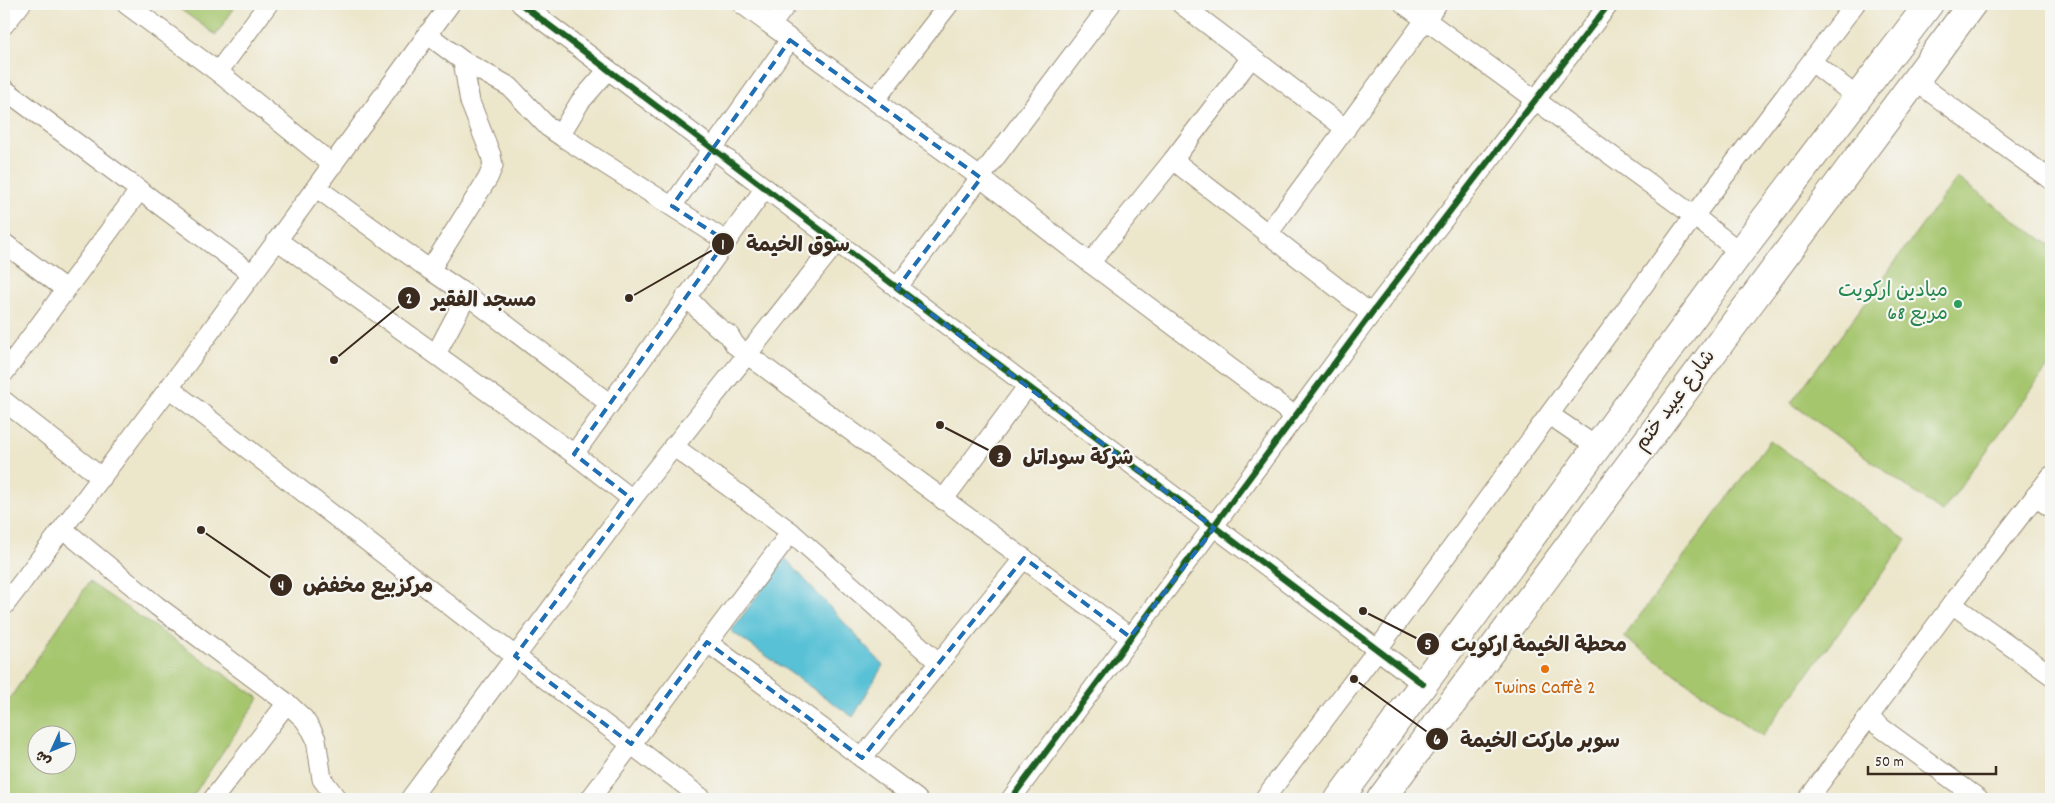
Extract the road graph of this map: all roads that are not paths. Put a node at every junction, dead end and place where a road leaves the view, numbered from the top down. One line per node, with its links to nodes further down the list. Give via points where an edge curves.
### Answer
1 (21, 4): 18 (street)
2 (126, 4): 26 (street)
3 (268, 4): 26 (street)
4 (450, 4): 20 (street)
5 (521, 4): 25 (street)
6 (742, 4): 19 (street)
7 (787, 4): 19 (street)
8 (949, 4): 30 (street)
9 (1111, 4): 37 (street)
10 (1181, 4): 22 (street)
11 (1404, 4): 17 (street)
12 (1437, 4): 17 (street)
13 (1609, 4): 31 (street)
14 (1855, 4): 24 (street)
15 (1929, 4): 29 (main road, شارع عبيد ختم)
16 (1972, 4): 27 (main road, شارع عبيد ختم)
17 (1426, 20): 31 (street); 32 (street)
18 (4, 25)
19 (771, 26): 21 (street)
20 (427, 34): 23 (street); 36 (street)
21 (790, 40): 30 (street); 34 (street)
22 (1251, 58): 32 (street); 35 (street)
23 (462, 61): 33 (street, via 510,87 548,127); 51 (street, via 470,102 493,166)
24 (1812, 62): 29 (street); 43 (street)
25 (608, 70): 33 (street, via 580,102 563,130); 34 (street)
26 (218, 72): 36 (street)
27 (1914, 80): 38 (street); 102 (main road, شارع عبيد ختم)
28 (4, 89): 41 (street)
29 (1857, 97): 49 (main road, شارع عبيد ختم)
30 (875, 100): 37 (street)
31 (1536, 100): 43 (street); 57 (street)
32 (1346, 129): 44 (street)
33 (564, 138): 42 (street)
34 (712, 149): 40 (street); 42 (street)
35 (1173, 160): 44 (street); 50 (street)
36 (333, 165): 39 (street)
37 (981, 178): 50 (street); 53 (street)
38 (2051, 180)
39 (317, 188): 45 (street); 51 (street)
40 (765, 188): 46 (street); 47 (street)
41 (139, 191): 52 (street); 54 (street)
42 (672, 206): 46 (street)
43 (1694, 216): 49 (street); 65 (street)
44 (1267, 234): 57 (street)
45 (277, 240): 52 (street); 58 (street)
46 (726, 241): 56 (street)
47 (836, 242): 53 (street); 59 (street)
48 (4, 243): 54 (street)
49 (1740, 252): 68 (main road, شارع عبيد ختم)
50 (1090, 263): 66 (street)
51 (430, 270): 55 (street)
52 (252, 274): 62 (street)
53 (897, 288): 61 (street)
54 (65, 289): 60 (street)
55 (467, 295): 58 (street); 64 (street)
56 (686, 296): 59 (street); 64 (street)
57 (1371, 314): 66 (street)
58 (436, 354): 69 (street)
59 (748, 355): 67 (street); 74 (street)
60 (4, 373)
61 (1027, 387): 74 (street); 76 (street)
62 (170, 388): 71 (street); 85 (street)
63 (4, 401): 71 (street)
64 (610, 404): 69 (street)
65 (1550, 415): 68 (street); 84 (street)
66 (1296, 417): 76 (street)
67 (673, 446): 73 (street); 78 (street)
68 (1598, 448): 88 (main road, شارع عبيد ختم)
69 (574, 454): 73 (street)
70 (2051, 476): 72 (street)
71 (102, 478): 77 (street)
72 (2036, 496): 75 (street); 80 (street)
73 (632, 499): 85 (street)
74 (943, 500): 79 (street)
75 (2051, 508)
76 (1214, 528): 82 (street); 84 (street)
77 (63, 529): 81 (street); 89 (street, via 157,606)
78 (792, 532): 83 (street); 86 (street)
79 (1024, 558): 82 (street); 86 (street)
80 (1952, 604): 87 (street); 90 (street)
81 (4, 606)
82 (1130, 638): 99 (street)
83 (707, 642): 91 (street); 92 (street)
84 (1378, 649): 88 (street); 100 (street)
85 (514, 656): 91 (street); 95 (street)
86 (938, 662): 92 (street)
87 (2051, 675)
88 (1423, 684): 101 (main road, شارع عبيد ختم)
89 (287, 704): 93 (street); 94 (street, via 312,731 322,779)
90 (1868, 718): 103 (street); 104 (street)
91 (631, 744): 96 (street); 97 (street)
92 (862, 758): 98 (street)
93 (213, 799)
94 (337, 799)
95 (410, 799)
96 (590, 799)
97 (703, 799)
98 (917, 799)
99 (1011, 799)
100 (1264, 799)
101 (1339, 799)
102 (1381, 799)
103 (1808, 799)
104 (1980, 799)

